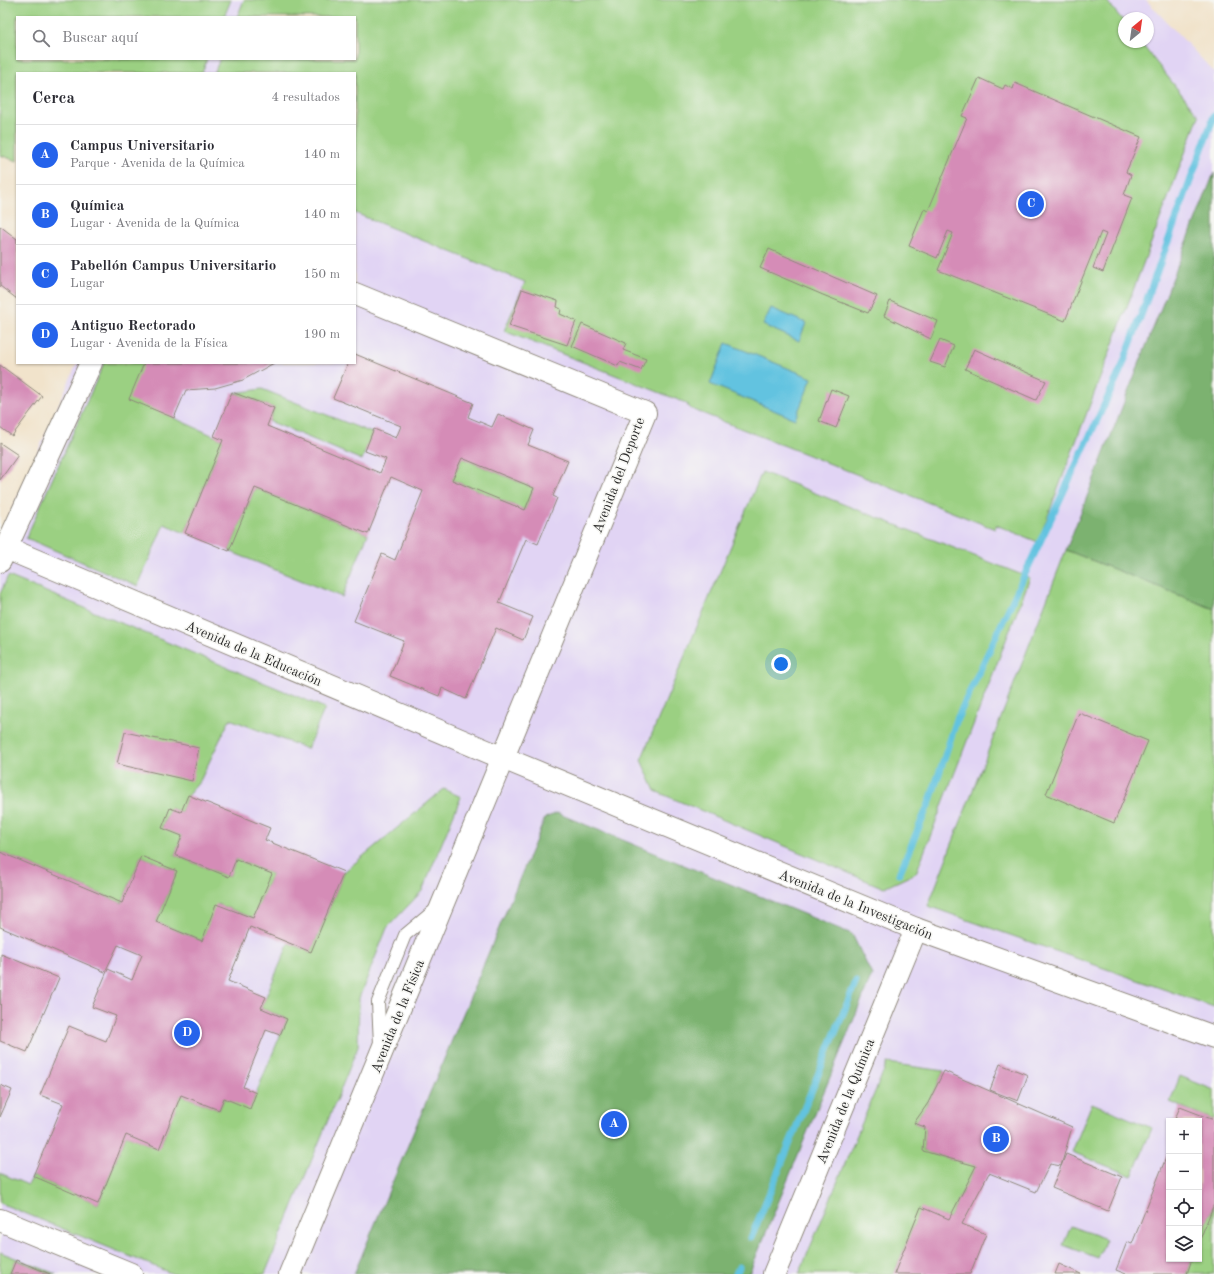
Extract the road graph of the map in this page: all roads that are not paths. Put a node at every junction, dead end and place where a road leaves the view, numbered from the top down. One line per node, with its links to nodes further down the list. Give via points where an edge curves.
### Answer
1 (356, 294): 4 (street, Avenida del Deporte, via 645,413)
2 (91, 364): 3 (street)
3 (3, 555): 4 (street, Avenida de la Educación)
4 (503, 758): 5 (street, Avenida de la Investigación); 9 (street, Avenida de la Física)
5 (916, 929): 6 (street, Avenida de la Investigación); 10 (street, Avenida de la Química)
6 (1214, 1037)
7 (0, 1220): 8 (street)
8 (131, 1274)
9 (290, 1274)
10 (774, 1274)

